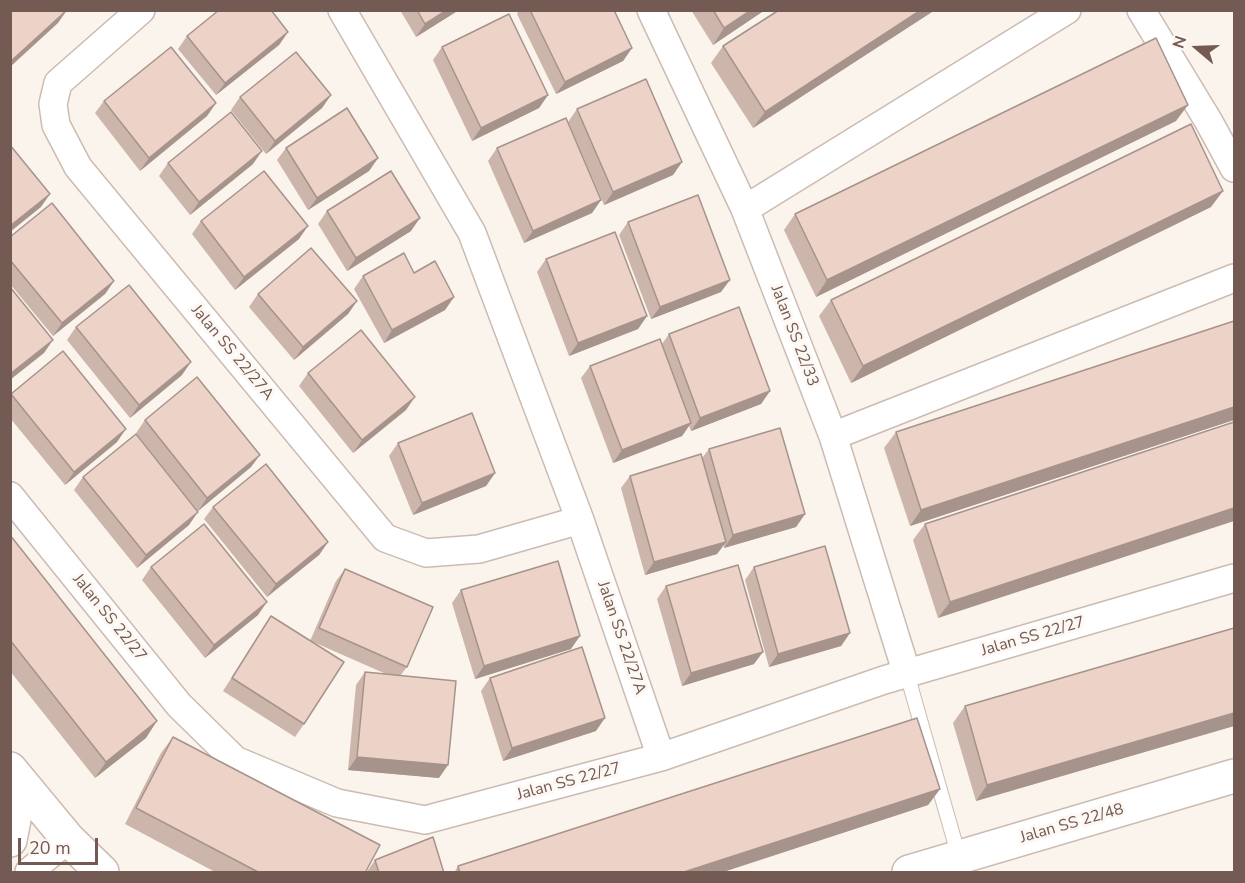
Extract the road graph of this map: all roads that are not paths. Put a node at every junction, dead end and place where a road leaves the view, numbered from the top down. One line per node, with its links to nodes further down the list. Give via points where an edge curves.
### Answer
1 (141, 10): 11 (street, Jalan SS 22/27A, via 58,82 52,104 56,125 78,167 385,538 426,553 479,549)
2 (342, 10): 11 (street, Jalan SS 22/27A, via 472,233)
3 (651, 10): 7 (street, Jalan SS 22/33)
4 (1067, 10): 7 (street)
5 (1141, 10): 6 (street)
6 (1234, 168)
7 (745, 209): 9 (street, Jalan SS 22/33)
8 (1234, 278): 9 (street)
9 (833, 436): 13 (street, Jalan SS 22/33)
10 (10, 496): 14 (street, Jalan SS 22/27, via 179,705 235,760 337,803 425,820)
11 (580, 520): 14 (street, Jalan SS 22/27A)
12 (1234, 578): 13 (street, Jalan SS 22/27)
13 (907, 674): 14 (street, Jalan SS 22/27); 19 (lane)
14 (661, 757)
15 (16, 776): 17 (street); 18 (street)
16 (1234, 776): 19 (street, Jalan SS 22/48)
17 (68, 839): 20 (street); 21 (street)
18 (10, 840)
19 (948, 864): 22 (street, Jalan SS 22/48)
20 (28, 873)
21 (102, 873)
22 (909, 873)

